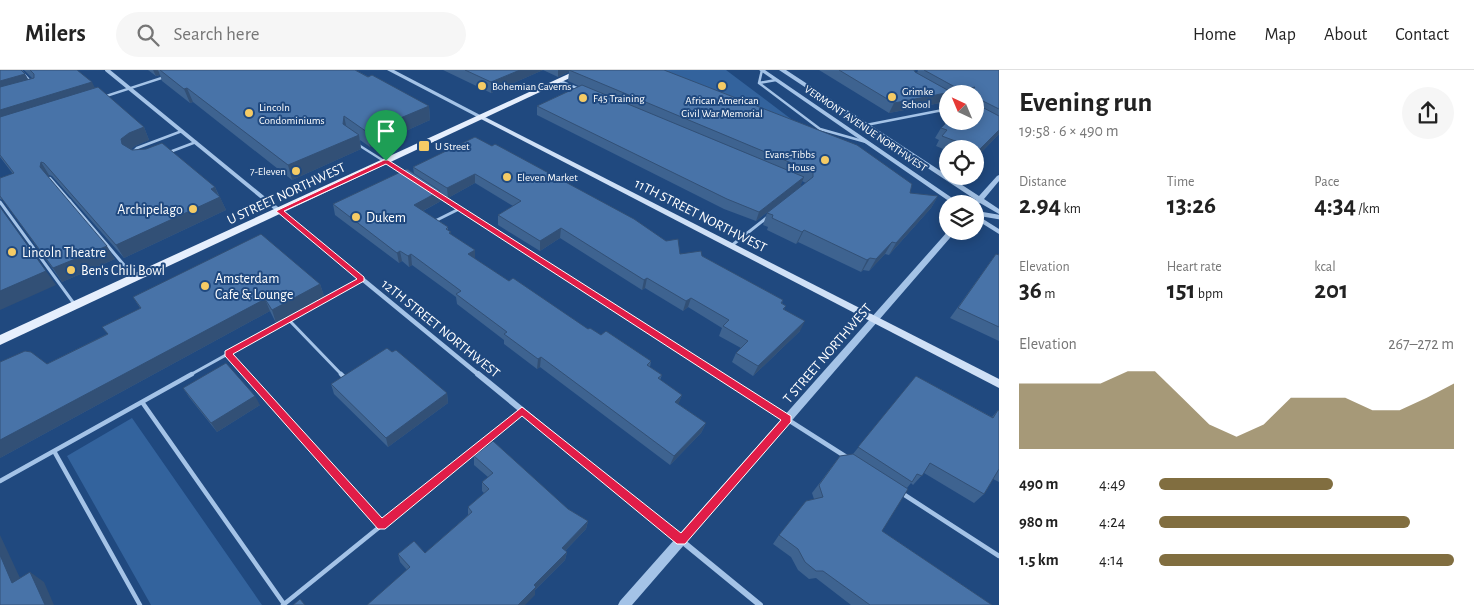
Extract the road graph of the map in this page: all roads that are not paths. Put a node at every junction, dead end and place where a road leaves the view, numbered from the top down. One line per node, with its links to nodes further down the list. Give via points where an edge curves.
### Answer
1 (20, 70): 12 (lane)
2 (108, 70): 13 (street, 12TH STREET NORTHWEST)
3 (187, 70): 13 (street)
4 (390, 70): 17 (street, 11TH STREET NORTHWEST)
5 (583, 70): 9 (main road, U STREET NORTHWEST)
6 (762, 70): 10 (street, VERMONT AVENUE NORTHWEST); 11 (lane)
7 (782, 70): 8 (street, VERMONT AVENUE NORTHWEST)
8 (793, 77): 10 (street); 18 (street, VERMONT AVENUE NORTHWEST)
9 (560, 80): 14 (lane); 17 (main road, U STREET NORTHWEST)
10 (776, 80): 11 (lane); 22 (street, VERMONT AVENUE NORTHWEST)
11 (759, 83): 22 (lane, via 820,129)
12 (38, 88)
13 (130, 88): 15 (street); 19 (street, 12TH STREET NORTHWEST)
14 (580, 89)
15 (93, 100)
16 (939, 111): 18 (lane)
17 (481, 117): 25 (main road, U STREET NORTHWEST); 45 (main road, 11TH STREET NORTHWEST)
18 (866, 125): 31 (street, VERMONT AVENUE NORTHWEST)
19 (182, 131): 20 (street, 12TH STREET NORTHWEST); 24 (lane, via 137,148 130,154)
20 (196, 142): 23 (lane); 36 (street, 12TH STREET NORTHWEST)
21 (356, 143): 25 (lane)
22 (870, 144): 30 (street, VERMONT AVENUE NORTHWEST)
23 (160, 156)
24 (138, 160)
25 (386, 161): 28 (lane); 36 (main road, U STREET NORTHWEST)
26 (999, 177): 32 (street)
27 (50, 178): 46 (lane)
28 (413, 179)
29 (436, 194): 35 (lane)
30 (945, 195)
31 (967, 195)
32 (983, 195)
33 (0, 202): 48 (lane)
34 (984, 205): 38 (street, VERMONT AVENUE NORTHWEST)
35 (460, 209): 42 (lane); 57 (lane)
36 (280, 211): 46 (main road, U STREET NORTHWEST); 47 (street, 12TH STREET NORTHWEST)
37 (775, 211): 45 (lane)
38 (999, 212)
39 (984, 215): 40 (street)
40 (999, 217)
41 (984, 221): 43 (street)
42 (433, 222)
43 (999, 232)
44 (944, 240): 50 (street, T STREET NORTHWEST)
45 (731, 247): 50 (main road, 11TH STREET NORTHWEST)
46 (135, 278): 48 (main road, U STREET NORTHWEST)
47 (362, 279): 49 (lane); 56 (street, 12TH STREET NORTHWEST)
48 (75, 305): 51 (main road, U STREET NORTHWEST)
49 (289, 320): 52 (lane); 53 (lane)
50 (874, 320): 54 (main road, 11TH STREET NORTHWEST); 57 (street, T STREET NORTHWEST)
51 (0, 340)
52 (228, 354): 55 (lane); 62 (lane)
53 (347, 380)
54 (999, 384)
55 (142, 402): 58 (lane); 66 (lane)
56 (522, 411): 62 (lane); 63 (street, 12TH STREET NORTHWEST)
57 (788, 419): 59 (lane); 63 (street, T STREET NORTHWEST)
58 (54, 451): 60 (lane); 65 (lane)
59 (852, 461)
60 (0, 481)
61 (893, 487): 64 (lane)
62 (381, 525): 66 (lane)
63 (681, 540): 67 (street, T STREET NORTHWEST); 68 (street, 12TH STREET NORTHWEST)
64 (999, 556)
65 (140, 605)
66 (283, 605)
67 (624, 605)
68 (760, 605)

